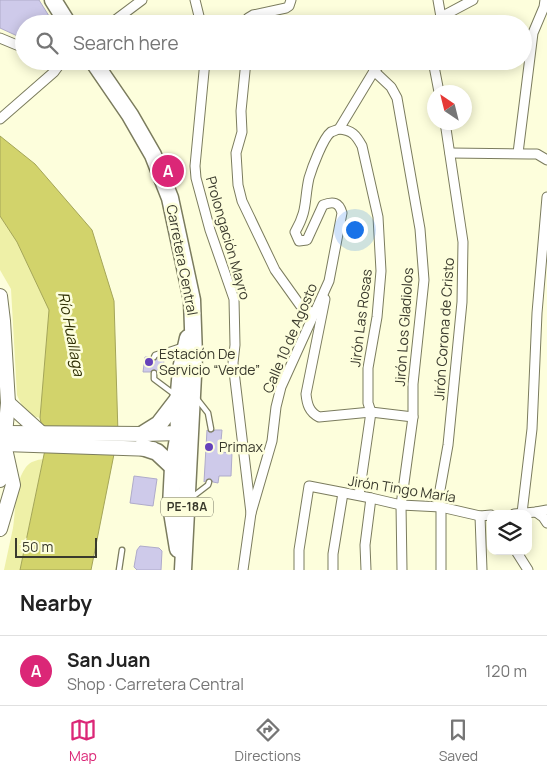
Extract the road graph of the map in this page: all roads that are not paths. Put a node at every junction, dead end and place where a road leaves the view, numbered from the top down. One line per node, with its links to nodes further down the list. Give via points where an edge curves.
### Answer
1 (53, 0): 8 (highway)
2 (142, 0): 9 (street)
3 (195, 0): 10 (street)
4 (291, 0): 11 (street, via 286,8)
5 (438, 0): 12 (street)
6 (473, 0): 13 (street)
7 (545, 0): 15 (street)
8 (62, 15)
9 (122, 15)
10 (199, 15)
11 (253, 15)
12 (441, 15)
13 (445, 15)
14 (0, 38): 16 (street)
15 (532, 41)
16 (15, 44)
17 (55, 70): 25 (street)
18 (99, 70): 35 (highway, Carretera Central / PE-18A, via 153,155 170,198)
19 (204, 70): 60 (street, Prolongación Mayro, via 196,178 234,299 233,362)
20 (245, 70): 34 (street, via 242,132 236,153 242,201 275,270 300,305)
21 (435, 70): 24 (street)
22 (528, 70): 29 (street)
23 (374, 71): 26 (street, Calle 10 de Agosto); 42 (street, Jirón Los Gladiolos, via 391,87 397,98 420,228 424,280 413,384)
24 (438, 85)
25 (0, 119)
26 (339, 129): 32 (street, Calle 10 de Agosto, via 324,140 309,179 306,208 295,232 299,241 307,240 323,205 331,202 340,207 342,212); 41 (street, Jirón Las Rosas, via 357,136 362,146 378,217 381,271 368,368)
27 (446, 130): 28 (street, Jirón Corona de Cristo)
28 (450, 152): 29 (street); 55 (street, Jirón Corona de Cristo, via 464,242 462,302 448,446 438,494)
29 (518, 153): 30 (street, via 537,154)
30 (547, 160)
31 (547, 196): 56 (street, via 537,312 532,429)
32 (329, 281): 34 (street, Calle 10 de Agosto); 41 (street, via 306,394 308,404 313,414 319,417)
33 (0, 296): 40 (main road)
34 (314, 314): 60 (street, Calle 10 de Agosto, via 281,387 272,441)
35 (193, 316): 36 (highway, PE-18A); 39 (highway, Carretera Central / PE-18A, via 194,356)
36 (186, 344): 37 (lane); 39 (highway, PE-18A, via 180,368)
37 (154, 358)
38 (154, 373): 39 (lane, via 154,379)
39 (186, 395): 43 (lane, via 208,413); 45 (highway); 47 (highway, PE-18A)
40 (8, 403): 44 (main road); 46 (main road)
41 (371, 412): 42 (street); 51 (street, Jirón Las Rosas)
42 (413, 416): 54 (street, Jirón Los Gladiolos)
43 (211, 429)
44 (41, 436): 45 (main road); 46 (main road)
45 (138, 441): 47 (main road); 47 (highway, via 157,452)
46 (4, 444): 48 (main road); 65 (main road, via 12,485)
47 (180, 448): 53 (highway, PE-18A); 69 (highway, PE-18A, via 171,506)
48 (0, 480)
49 (209, 482): 53 (lane)
50 (343, 493): 51 (street, Jirón Tingo María); 71 (street, Jirón Tingo María, via 309,486); 72 (street)
51 (359, 495): 52 (street, Jirón Tingo María)
52 (371, 498): 54 (street, Jirón Tingo María); 73 (street, via 365,545)
53 (188, 500): 69 (highway, PE-18A)
54 (401, 505): 55 (street, Jirón Tingo María); 74 (street, Jirón Los Gladiolos)
55 (441, 507): 62 (street, Jirón Tingo María); 75 (street, Jirón Corona de Cristo)
56 (522, 510)
57 (547, 510): 59 (street)
58 (532, 512): 59 (street)
59 (536, 512): 64 (street)
60 (251, 513): 70 (street, Prolongación Mayro)
61 (487, 515): 62 (street, Jirón Tingo María)
62 (480, 516): 63 (street); 76 (street)
63 (487, 520)
64 (547, 523)
65 (0, 528)
66 (122, 550): 68 (lane)
67 (519, 555): 77 (street)
68 (119, 570)
69 (182, 570)
70 (243, 570)
71 (299, 570)
72 (333, 570)
73 (366, 570)
74 (402, 570)
75 (441, 570)
76 (482, 570)
77 (528, 570)

